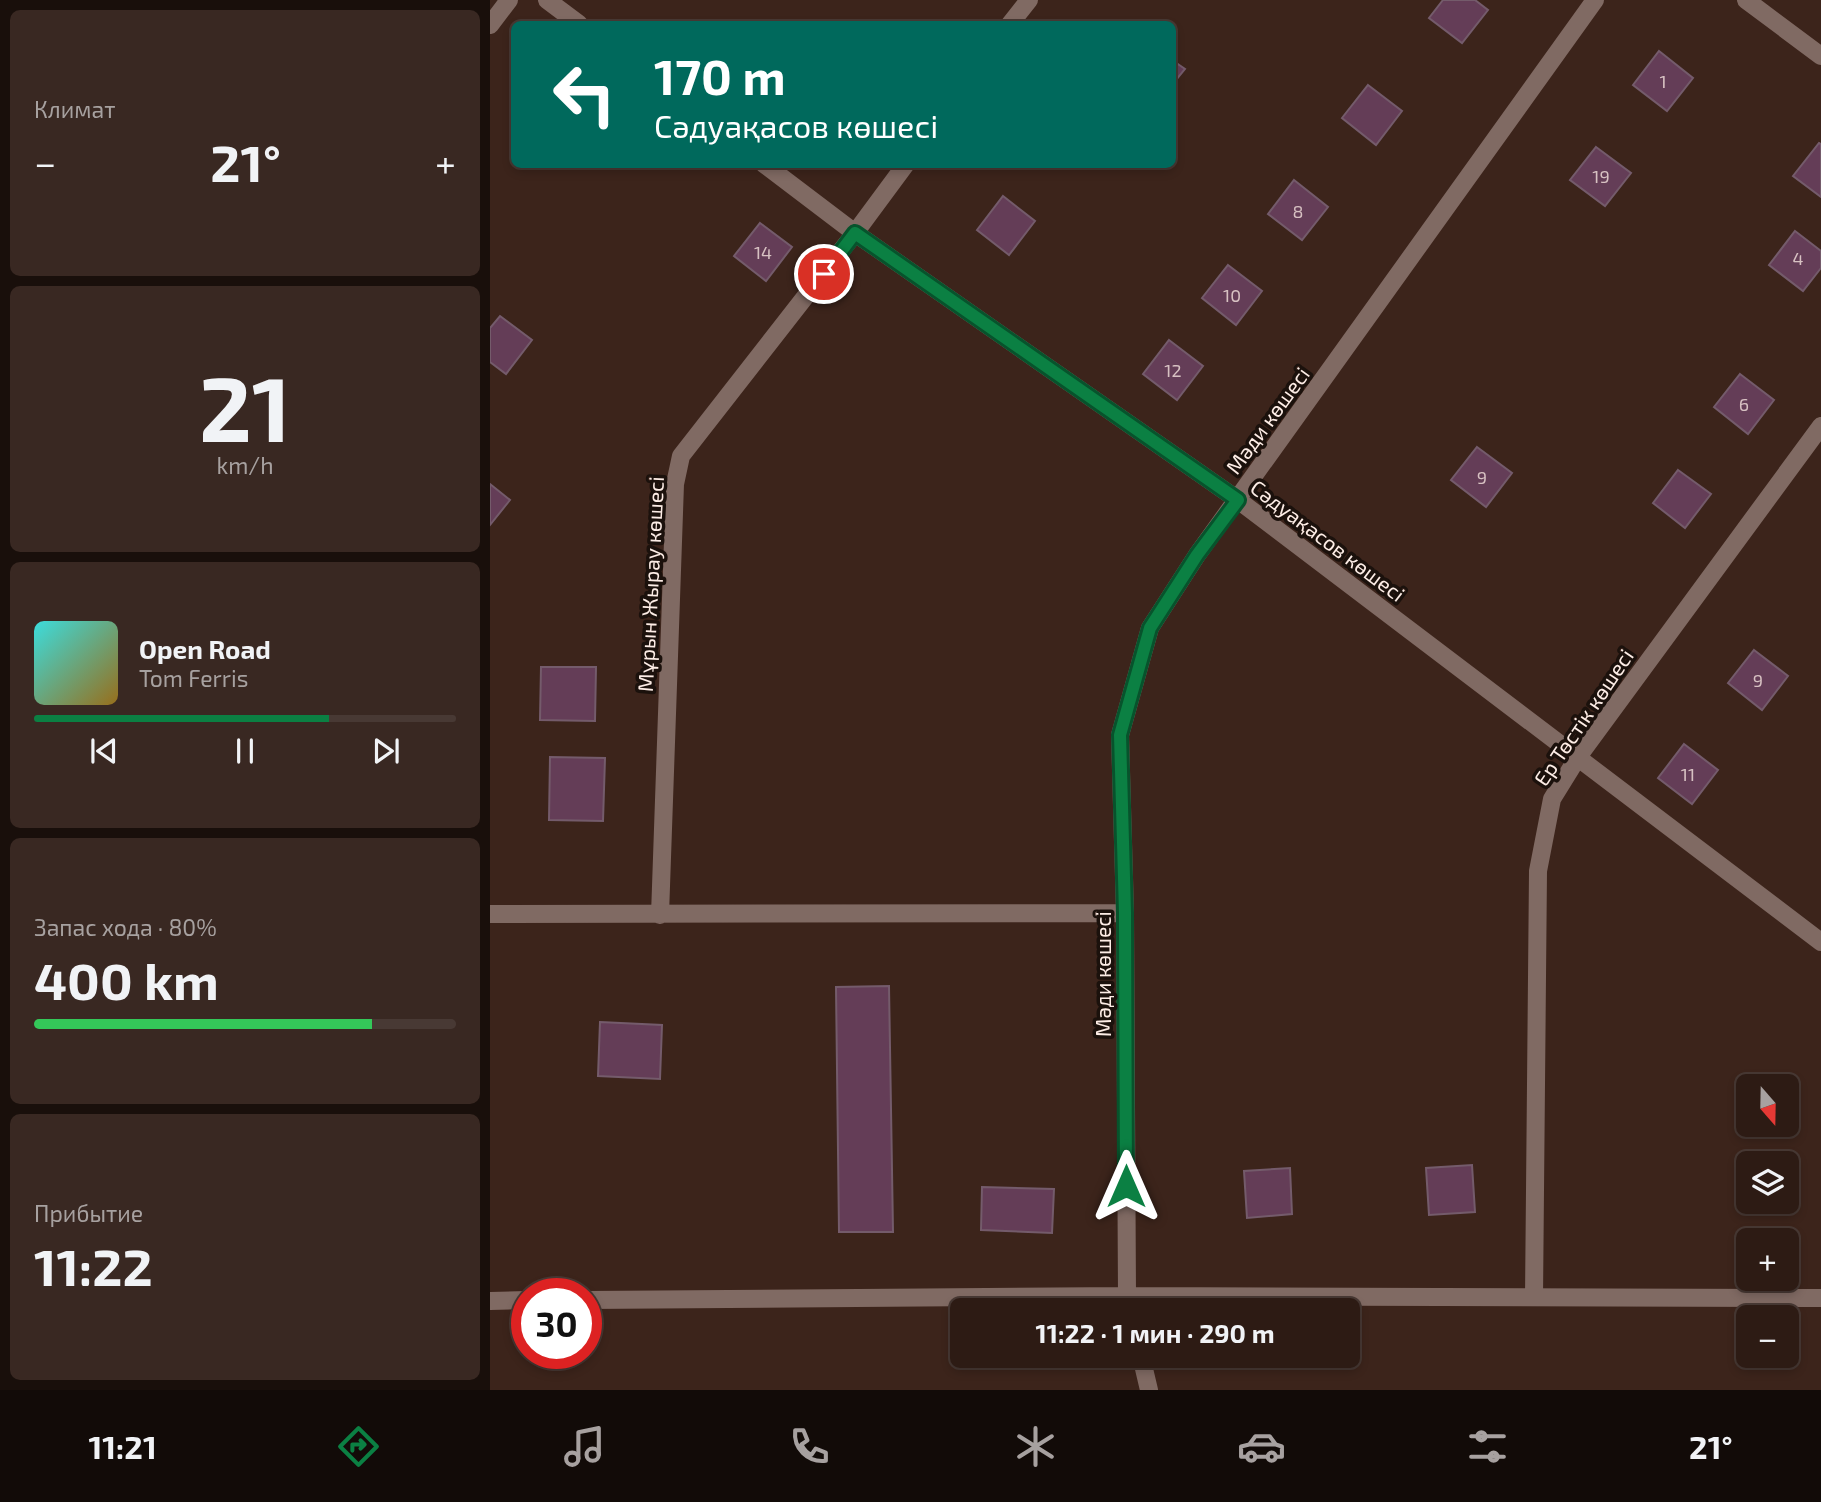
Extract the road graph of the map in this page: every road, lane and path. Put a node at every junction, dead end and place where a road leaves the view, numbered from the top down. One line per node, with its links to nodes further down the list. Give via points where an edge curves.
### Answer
1 (509, 0): 8 (street)
2 (547, 0): 6 (street)
3 (1029, 0): 7 (street)
4 (1595, 0): 14 (street, Мәди көшесі)
5 (1746, 0): 9 (street)
6 (575, 21)
7 (1012, 21)
8 (490, 25)
9 (1821, 56)
10 (769, 168): 12 (street, Сәдуақасов көшесі)
11 (903, 168): 12 (street, Мұрын Жырау көшесі)
12 (855, 233): 14 (street, Сәдуақасов көшесі); 18 (street, Мұрын Жырау көшесі, via 681,456 675,484)
13 (1821, 426): 15 (street, Ер Төстік көшесі)
14 (1238, 500): 15 (street, Сәдуақасов көшесі); 16 (street, Мәди көшесі, via 1150,628 1120,735)
15 (1578, 757): 19 (street, Сәдуақасов көшесі); 20 (street, Ер Төстік көшесі, via 1552,799 1538,871)
16 (1125, 913): 18 (street); 21 (street, Мәди көшесі)
17 (490, 914): 18 (street)
18 (660, 915)
19 (1821, 942)
20 (1534, 1297): 22 (street); 25 (street)
21 (1129, 1298)
22 (1821, 1298)
23 (511, 1300): 26 (street)
24 (602, 1300): 27 (street)
25 (1360, 1300)
26 (490, 1301)
27 (950, 1302)
28 (1144, 1368): 29 (street)
29 (1149, 1390)

